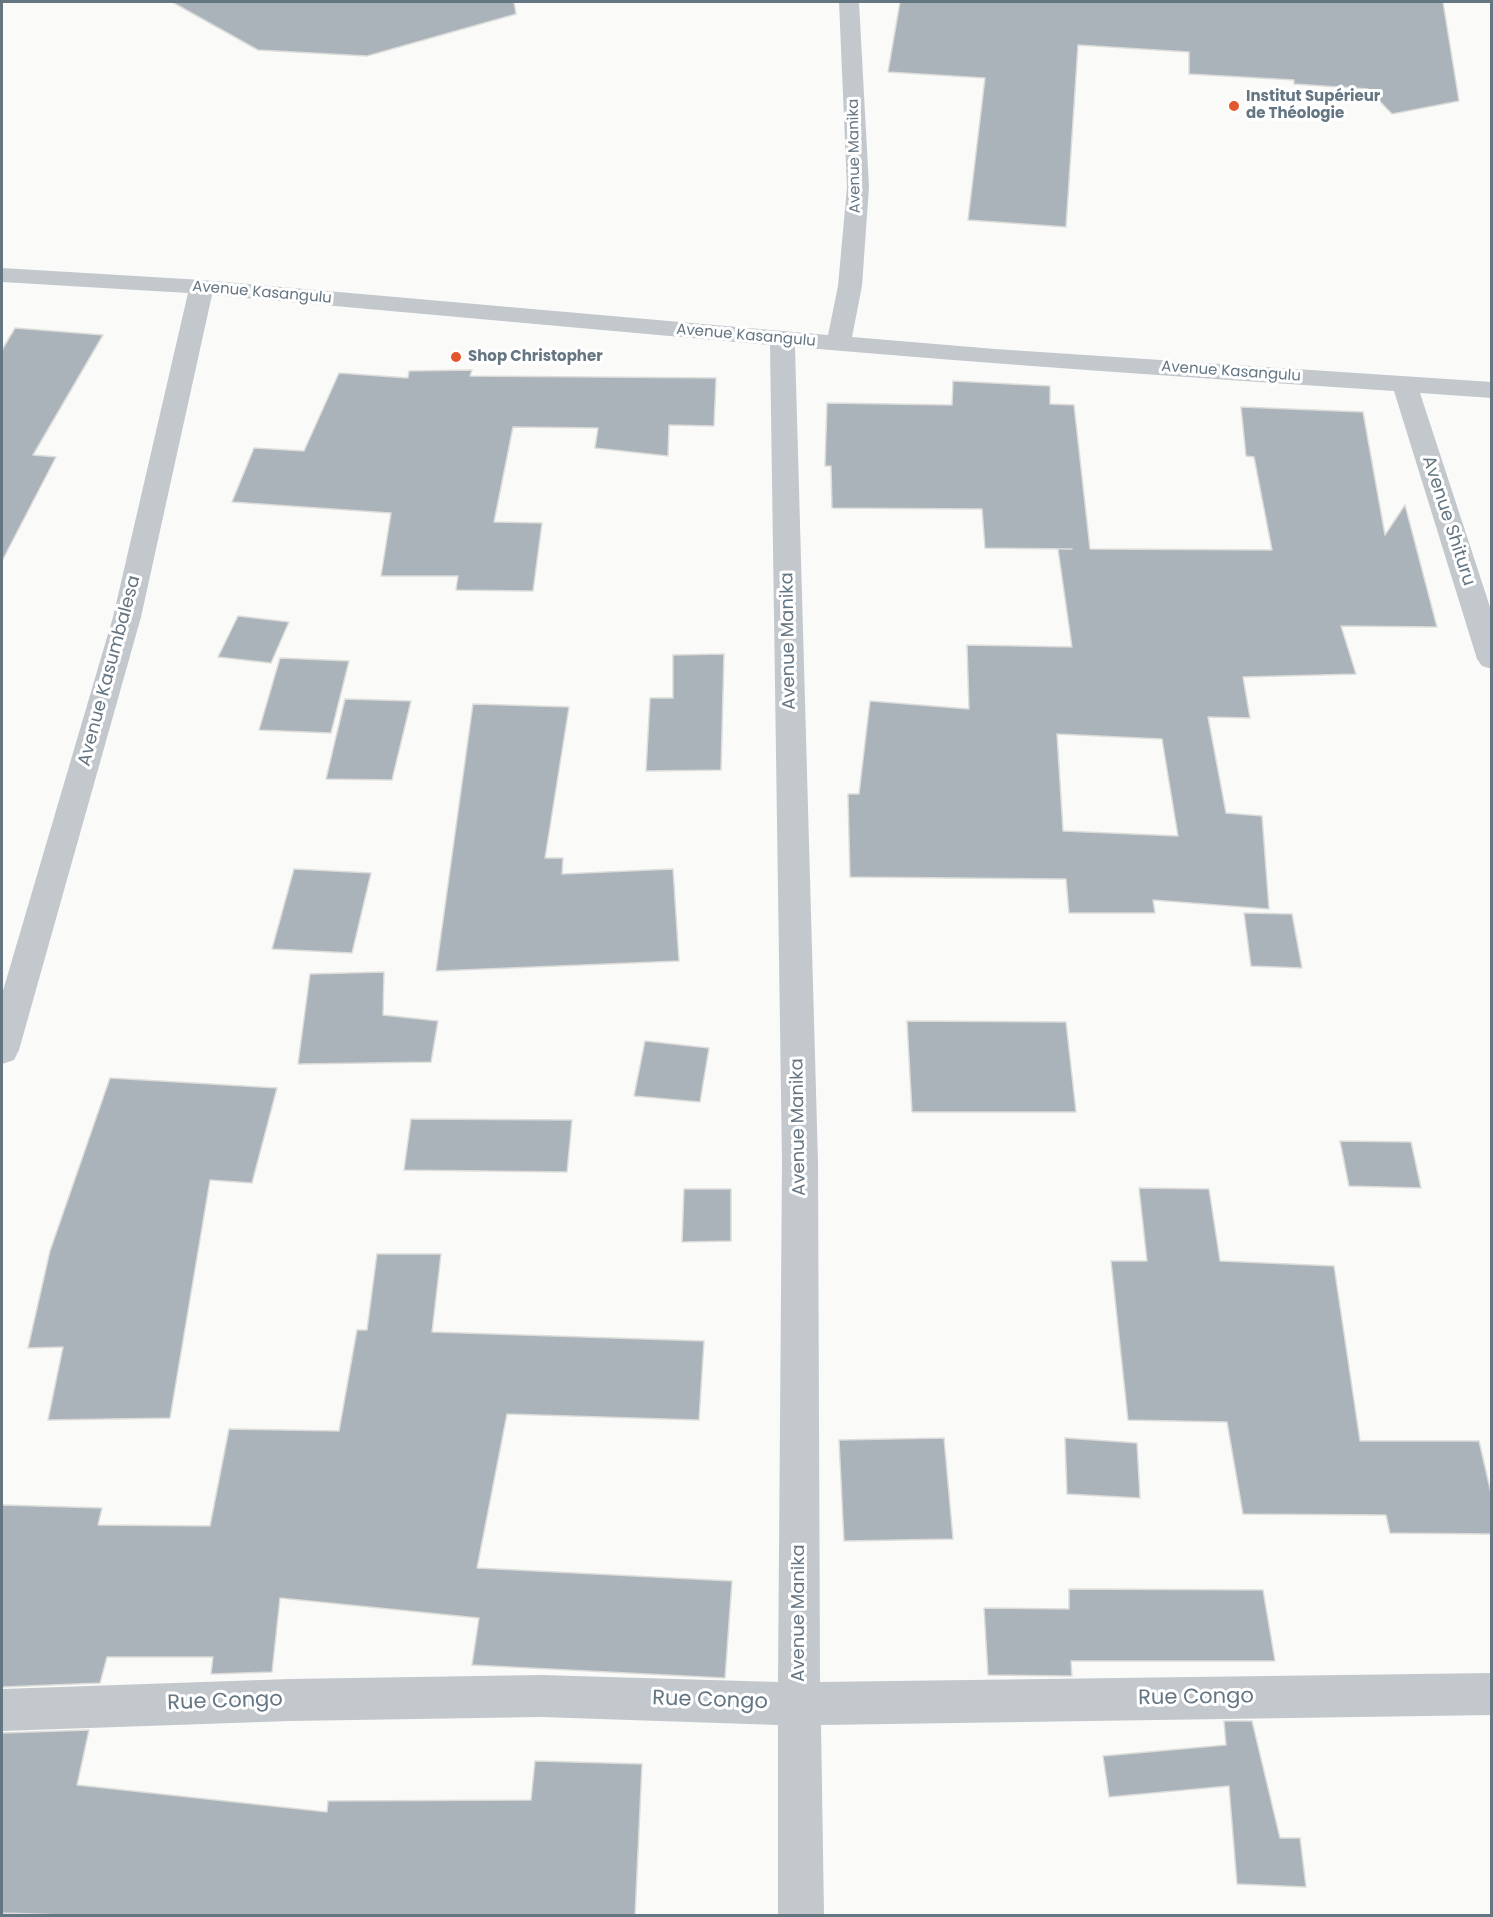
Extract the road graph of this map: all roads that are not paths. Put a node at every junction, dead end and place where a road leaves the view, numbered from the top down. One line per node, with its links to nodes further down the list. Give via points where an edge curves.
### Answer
1 (849, 2): 5 (street, Avenue Manika, via 858,188 850,286)
2 (2, 275): 3 (street, Avenue Kasangulu)
3 (202, 287): 4 (street, Avenue Kasangulu); 9 (street, Avenue Kasumbalesa, via 127,616)
4 (782, 339): 5 (street, Avenue Kasangulu); 11 (street, Avenue Manika, via 800,1162)
5 (838, 345): 6 (street, Avenue Kasangulu)
6 (1404, 382): 7 (street, Avenue Kasangulu); 8 (street, Avenue Shituru)
7 (1491, 390)
8 (1491, 659)
9 (2, 1050)
10 (1491, 1694): 11 (street, Rue Congo)
11 (799, 1704): 12 (street, Rue Congo, via 541,1696); 13 (street, Avenue Manika)
12 (2, 1710)
13 (801, 1916)

